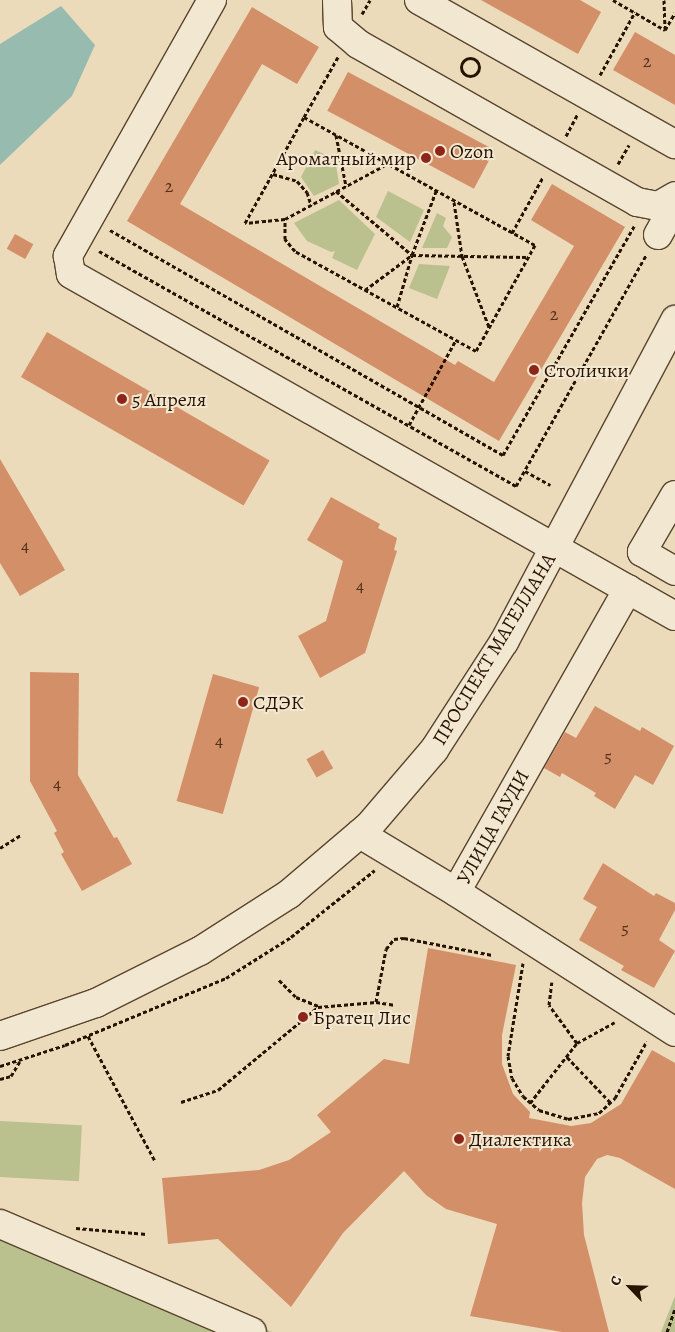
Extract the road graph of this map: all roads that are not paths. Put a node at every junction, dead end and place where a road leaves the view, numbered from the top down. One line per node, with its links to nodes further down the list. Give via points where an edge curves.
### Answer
1 (212, 0): 10 (street, via 77,239 68,256 68,266 80,280)
2 (338, 0): 5 (street, via 338,27 358,44 646,204 658,206)
3 (419, 0): 4 (street)
4 (675, 144)
5 (675, 196)
6 (675, 204): 7 (street)
7 (658, 235)
8 (675, 320): 10 (street, ПРОСПЕКТ МАГЕЛЛАНА)
9 (675, 495): 11 (street, via 642,552)
10 (556, 546): 12 (street); 14 (street, ПРОСПЕКТ МАГЕЛЛАНА, via 461,711 403,789)
11 (675, 571)
12 (628, 589): 13 (street); 15 (street, УЛИЦА ГАУДИ)
13 (675, 616)
14 (360, 834): 15 (street); 17 (street, ПРОСПЕКТ МАГЕЛЛАНА, via 289,894 200,951 96,1002)
15 (456, 892): 16 (street, УЛИЦА ГАУДИ)
16 (667, 1027)
17 (0, 1036)
18 (0, 1224): 19 (street)
19 (252, 1332)

